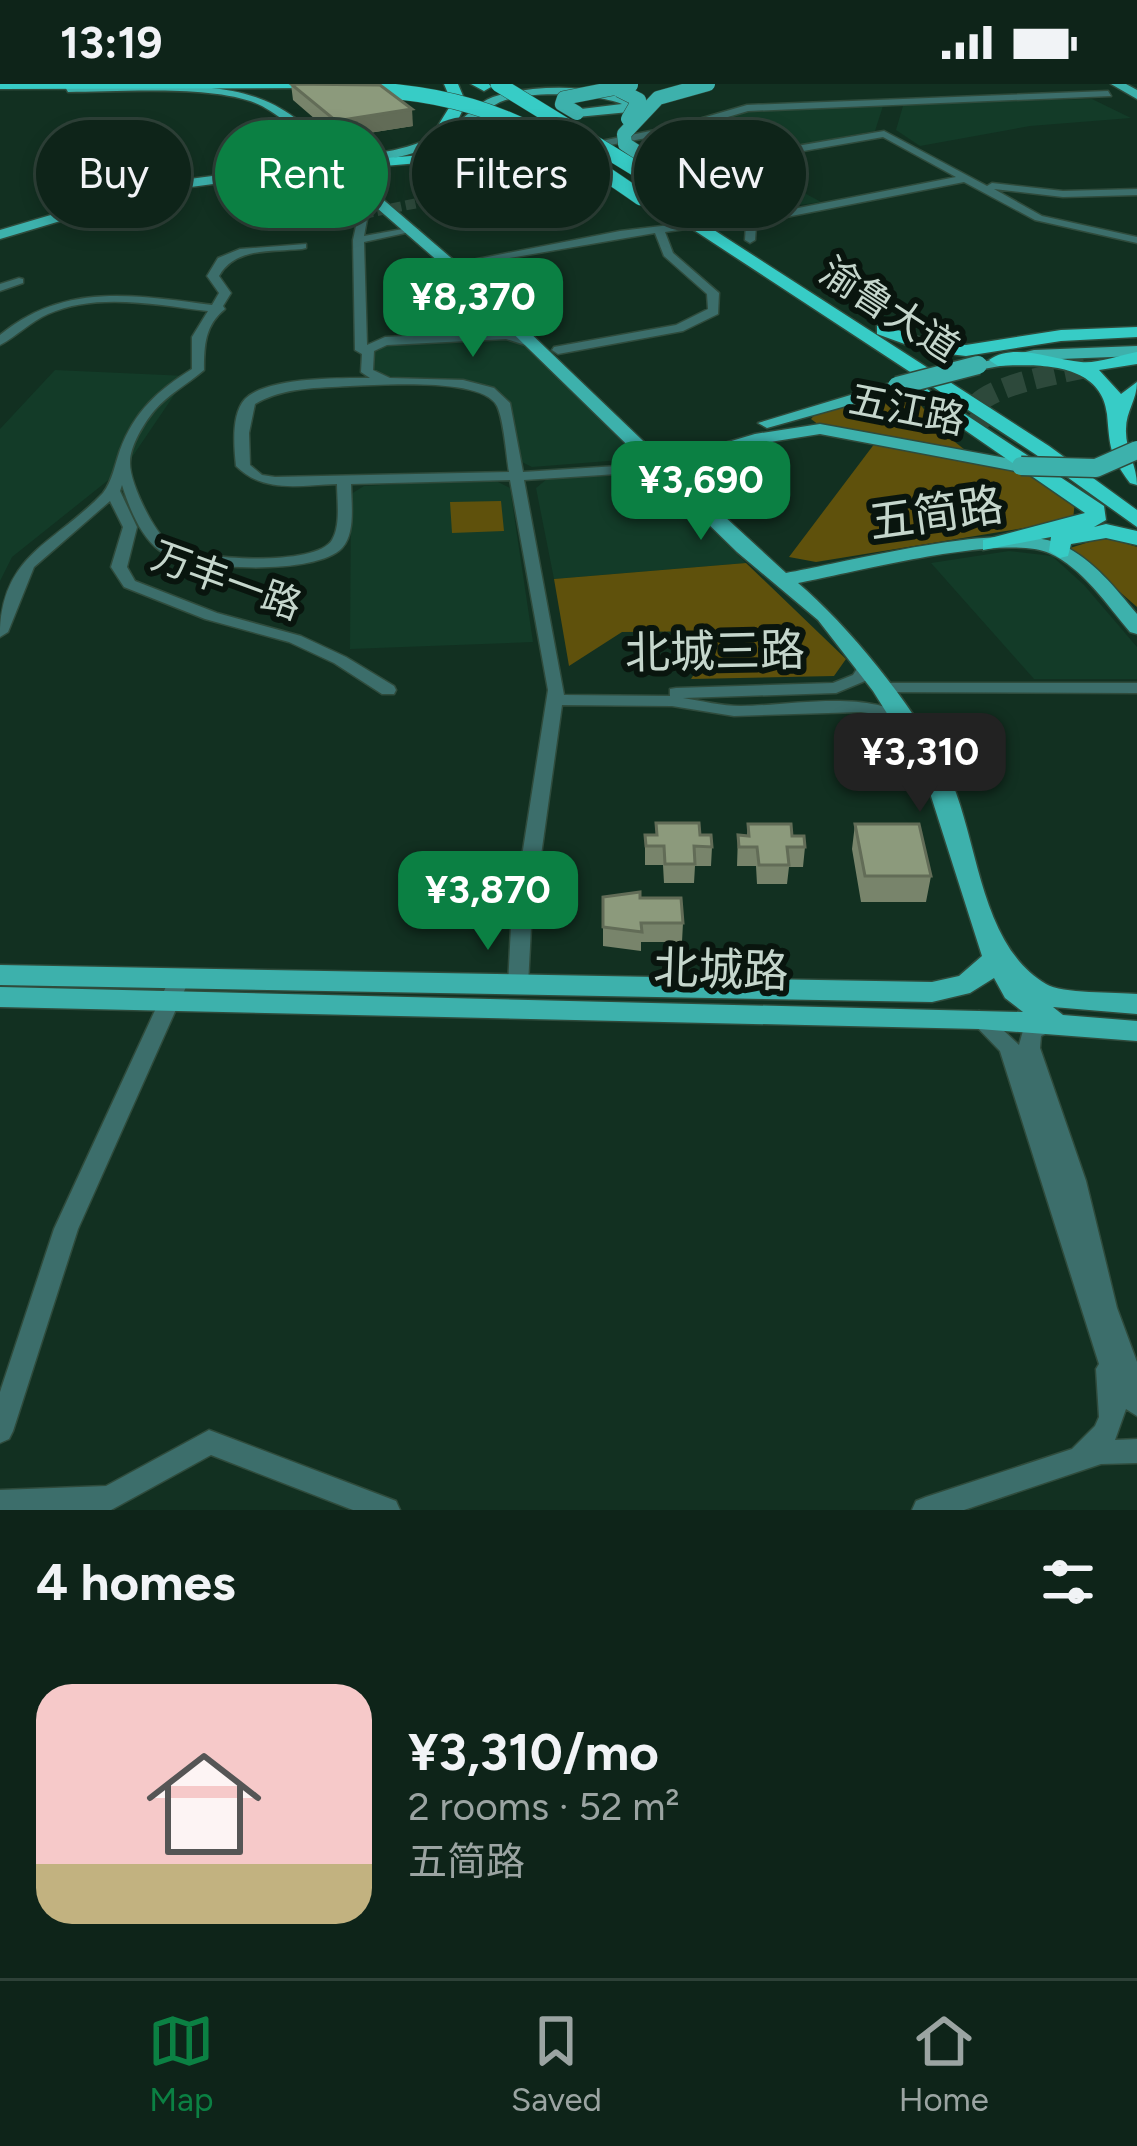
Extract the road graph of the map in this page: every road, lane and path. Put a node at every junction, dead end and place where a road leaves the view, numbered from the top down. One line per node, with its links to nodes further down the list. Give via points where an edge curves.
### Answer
1 (393, 84): 10 (highway, bridge)
2 (451, 84): 16 (highway, via 459,104)
3 (650, 84): 14 (main road, bridge, via 564,98)
4 (708, 84): 21 (main road, bridge, via 658,98)
5 (3, 85): 6 (highway); 9 (main road)
6 (131, 86): 7 (highway)
7 (314, 86): 9 (highway); 20 (highway, bridge, via 416,93)
8 (557, 88): 10 (main road); 14 (main road, bridge, via 626,97 628,106 610,113); 27 (main road, bridge, via 635,97 640,104 614,141)
9 (176, 89): 15 (main road, via 249,94)
10 (492, 90): 13 (main road); 13 (main road); 14 (highway, bridge); 18 (main road); 19 (highway, bridge); 28 (highway, bridge)
11 (1127, 90): 12 (street)
12 (896, 101): 23 (street); 24 (street, via 764,105)
13 (470, 107): 17 (main road)
14 (577, 113)
15 (285, 120)
16 (449, 120)
17 (455, 120)
18 (469, 120)
19 (513, 120)
20 (520, 120)
21 (637, 120)
22 (634, 123): 26 (main road, bridge, via 624,134)
23 (884, 134): 25 (street); 31 (street)
24 (610, 142)
25 (806, 148)
26 (634, 156)
27 (634, 162)
28 (634, 173)
29 (215, 177): 44 (main road, via 138,187)
30 (215, 179): 44 (main road, via 126,195)
31 (974, 181): 32 (street, via 1038,193); 35 (street); 46 (street, via 1050,223)
32 (1137, 192)
33 (388, 203): 49 (main road)
34 (388, 206): 42 (main road)
35 (806, 210)
36 (360, 228): 45 (street)
37 (665, 228): 43 (street)
38 (699, 228): 52 (highway, 渝鲁大道)
39 (725, 228): 48 (highway)
40 (732, 228): 48 (highway, 渝鲁大道)
41 (752, 228): 48 (street)
42 (413, 230): 45 (street); 55 (main road)
43 (659, 230): 49 (street); 63 (street, via 668,254 713,292 714,311 679,328)
44 (0, 233)
45 (358, 239): 54 (street)
46 (1137, 240)
47 (302, 246): 53 (street, 万丰一路, via 227,256 213,276 225,293)
48 (757, 248): 56 (highway, 渝鲁大道)
49 (463, 263): 63 (main road)
50 (19, 281): 51 (street)
51 (0, 288)
52 (797, 292): 68 (highway); 85 (highway, 渝鲁大道)
53 (219, 308): 60 (street, via 84,299 47,308); 77 (street, 万丰一路, via 198,338 198,370 153,398)
54 (362, 321): 58 (street, via 367,333); 62 (street)
55 (516, 326): 58 (street); 61 (main road)
56 (883, 330): 59 (highway, via 962,354); 84 (highway, 渝鲁大道)
57 (1137, 334): 59 (highway); 64 (highway)
58 (385, 339): 61 (street, via 507,334); 62 (street); 69 (street, via 368,349 367,373)
59 (1039, 339): 64 (highway)
60 (0, 340)
61 (535, 344): 78 (main road)
62 (361, 350): 70 (street, via 358,376)
63 (558, 350): 78 (main road)
64 (1099, 351): 65 (highway); 66 (main road)
65 (1137, 352): 66 (main road, 五江路)
66 (1053, 355): 67 (main road, 五江路)
67 (988, 363): 68 (main road, 五江路, bridge); 73 (highway, via 1040,360 1088,372 1110,388)
68 (899, 381): 72 (main road, 五江路); 79 (highway, via 949,433); 87 (highway, via 1096,511 1095,520 1076,528)
69 (408, 383): 70 (street); 80 (street, via 463,384 497,396)
70 (322, 385): 82 (street, via 280,388 250,402 241,458 258,478)
71 (1137, 388): 73 (highway)
72 (809, 410): 75 (main road, via 805,421); 78 (main road, 五江路)
73 (1116, 412): 81 (highway, via 1117,447)
74 (986, 428): 86 (highway, via 1070,479)
75 (820, 430): 78 (main road, 五江路); 79 (main road, 五江路)
76 (1137, 450): 79 (main road, 五江路, bridge, via 1090,469)
77 (123, 462): 82 (street, via 127,487 160,543 182,556 223,561 310,559 331,551 340,541); 83 (street, 万丰一路)
78 (667, 462): 80 (street); 89 (main road, via 744,548)
79 (1016, 465)
80 (518, 474): 82 (street); 96 (street)
81 (1137, 478)
82 (344, 481)
83 (113, 491): 91 (street, via 27,565); 95 (street, 万丰一路, via 130,527 119,567 129,584 295,639)
84 (1137, 500)
85 (1137, 520)
86 (1137, 536): 88 (highway, via 1096,532 1060,540)
87 (992, 544): 88 (main road, 五简路, via 1036,542); 89 (main road, 五简路)
88 (1060, 551): 90 (main road, 五简路)
89 (785, 579): 92 (main road)
90 (1137, 628)
91 (0, 632)
92 (866, 667): 93 (main road); 96 (street, 北城三路, via 848,685 818,691)
93 (882, 688): 94 (street); 97 (main road)
94 (1137, 688)
95 (388, 690)
96 (556, 695): 97 (street, 北城三路, via 734,711 872,707); 100 (street)
97 (902, 720): 98 (main road, via 943,790)
98 (995, 956): 100 (main road, 北城路, via 970,984 932,992); 103 (main road, via 1042,996); 105 (main road, via 1015,991)
99 (0, 975): 101 (main road, 北城路)
100 (518, 985): 101 (main road, 北城路)
101 (175, 990): 102 (main road, 北城路); 104 (main road, 北城路); 110 (street, via 66,1229)
102 (0, 997)
103 (1137, 1004)
104 (979, 1019): 105 (main road, 北城路); 107 (street, via 1009,1047)
105 (1054, 1023): 106 (main road); 108 (street, via 1031,1032 1029,1048)
106 (1137, 1031)
107 (1107, 1352): 109 (street); 112 (street, via 1115,1419)
108 (1137, 1385)
109 (1137, 1404)
110 (0, 1431)
111 (1137, 1451): 112 (street)
112 (1075, 1460): 115 (street)
113 (0, 1503): 114 (street, via 109,1498 209,1442)
114 (386, 1510)
115 (926, 1510)

